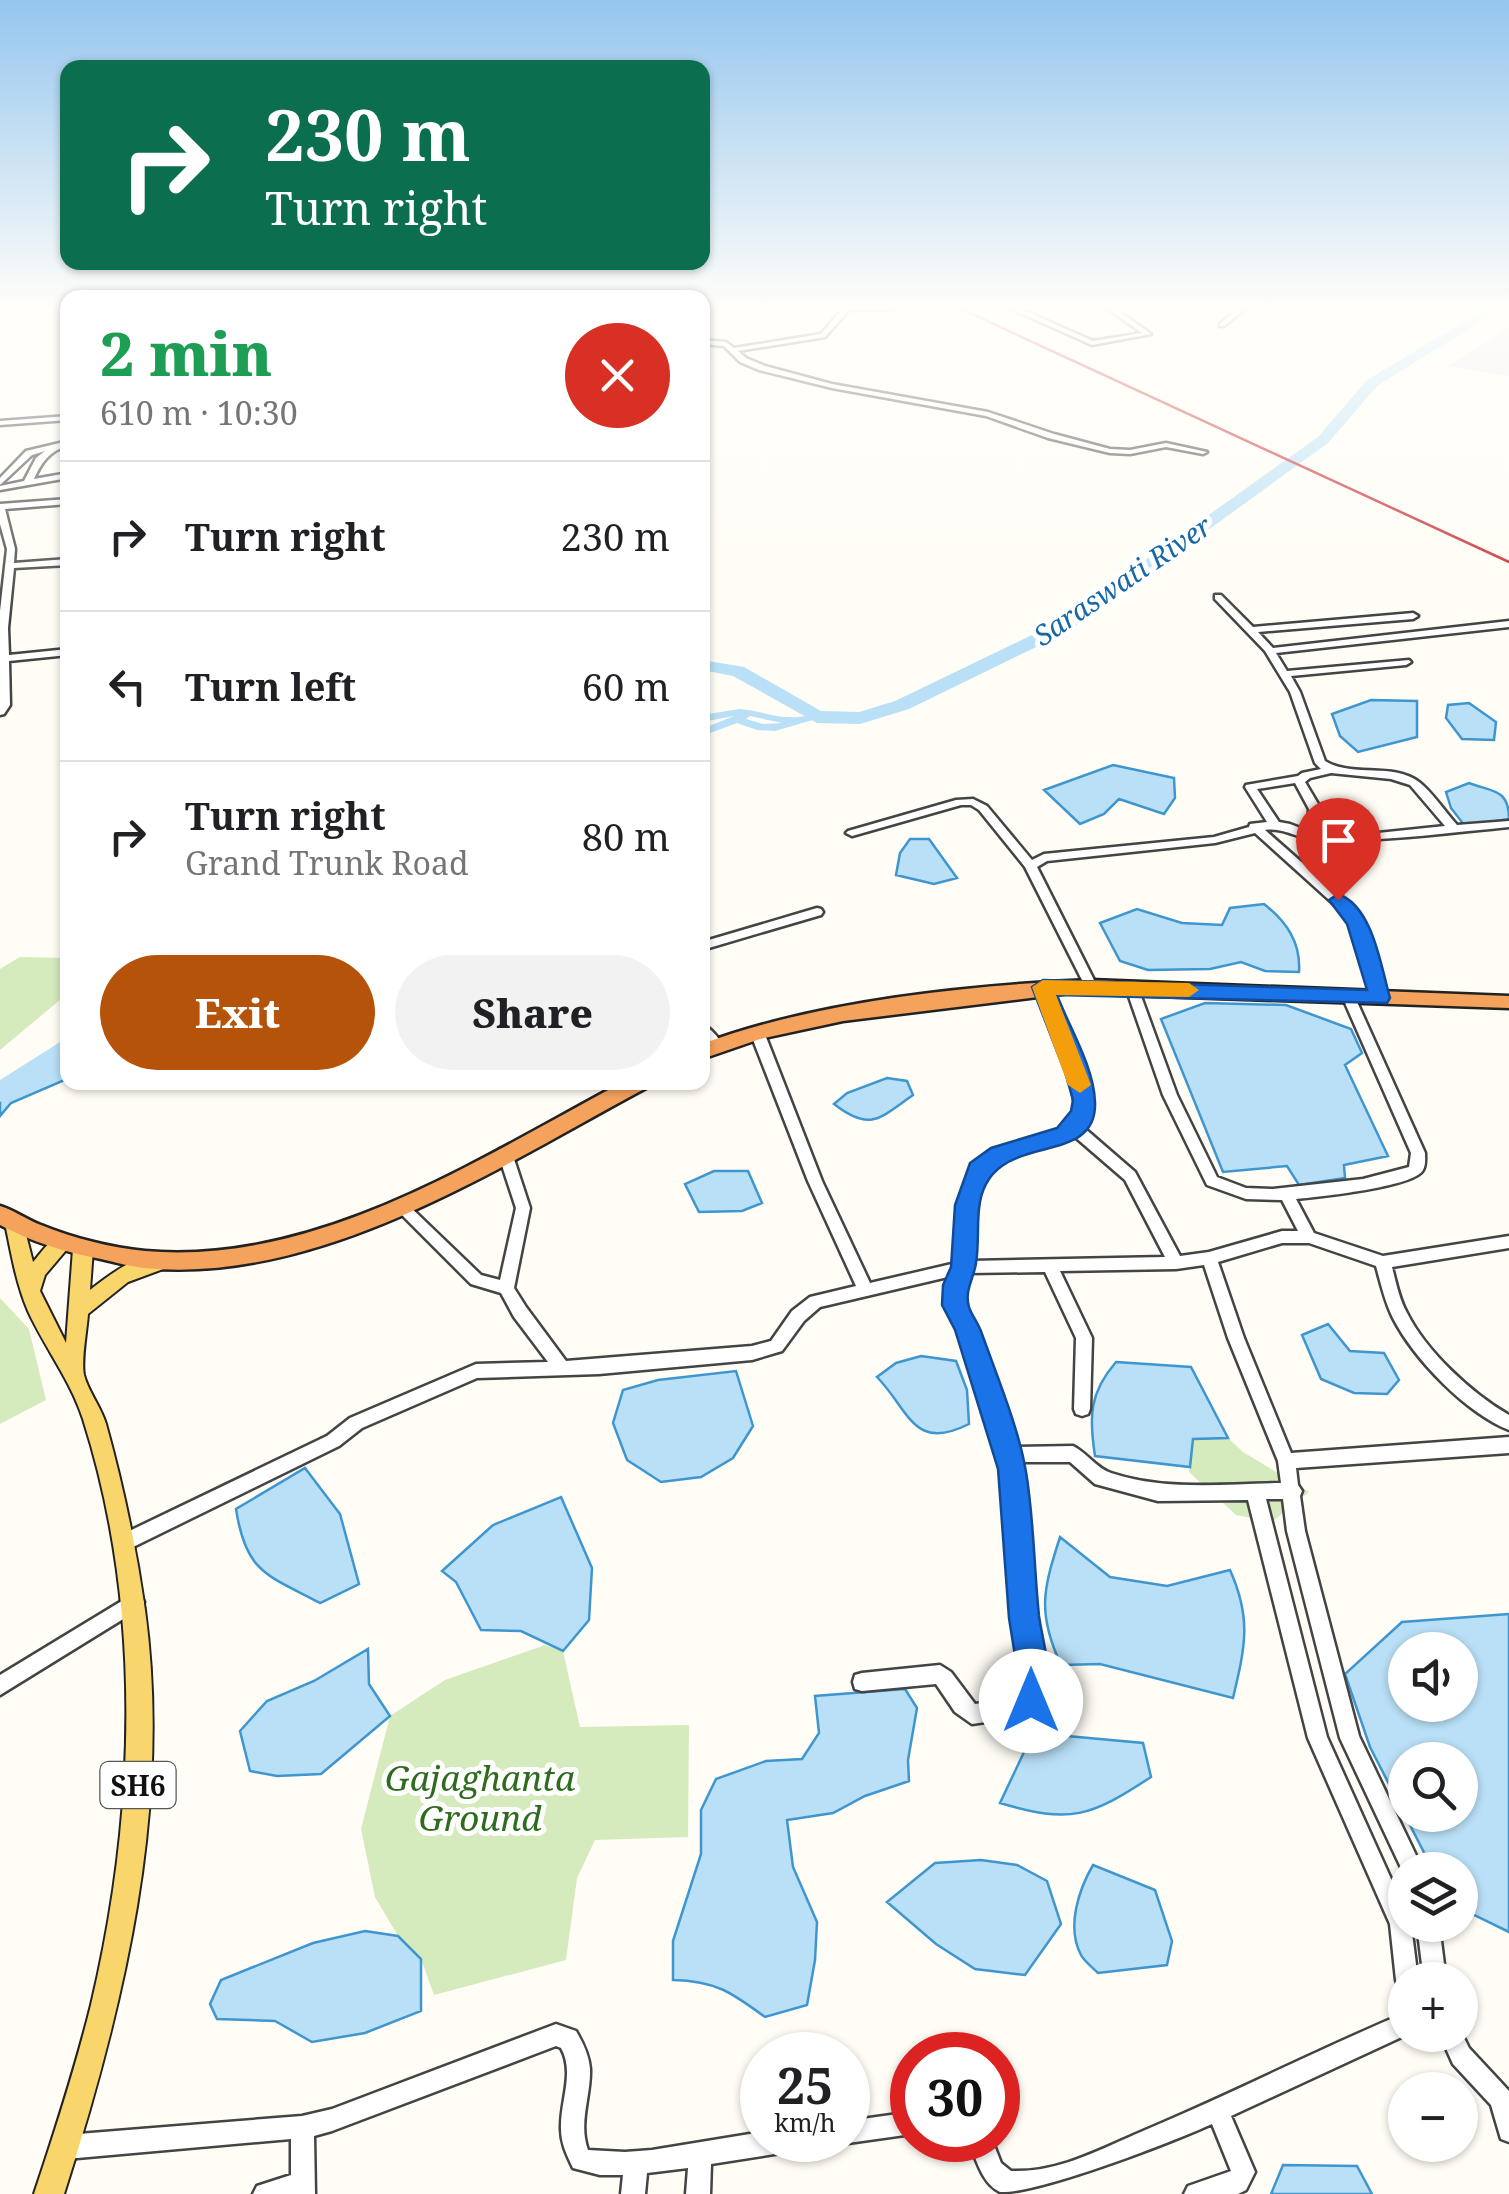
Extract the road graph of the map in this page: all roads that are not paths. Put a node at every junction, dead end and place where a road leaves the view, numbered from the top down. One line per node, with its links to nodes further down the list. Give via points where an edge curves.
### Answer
1 (968, 409): 6 (street, via 1110,451 1166,445)
2 (60, 419): 3 (street)
3 (0, 423)
4 (60, 444): 9 (street, via 25,455)
5 (60, 445): 8 (street, via 39,460)
6 (1203, 452)
7 (60, 476): 8 (street)
8 (28, 482): 9 (street)
9 (0, 486)
10 (60, 502): 11 (street)
11 (0, 507): 12 (street)
12 (5, 554): 14 (street)
13 (60, 563): 14 (street)
14 (9, 566): 18 (street)
15 (1218, 597): 19 (street)
16 (1413, 616): 19 (street)
17 (1509, 624): 20 (street)
18 (2, 628): 22 (street)
19 (1251, 630): 20 (street)
20 (1270, 650): 24 (street)
21 (60, 653): 22 (street)
22 (4, 658): 25 (street)
23 (1406, 662): 24 (street)
24 (1285, 674): 27 (street, via 1317,758)
25 (2, 677): 26 (street)
26 (0, 712)
27 (1331, 770): 28 (street); 32 (street, via 1414,783)
28 (1300, 778): 30 (street, via 1250,787); 34 (street, via 1314,810)
29 (1509, 824): 32 (street)
30 (1275, 825): 31 (street); 34 (street)
31 (1254, 826): 35 (street, via 1215,840 1082,852); 42 (street, via 1353,914)
32 (1453, 828): 34 (street)
33 (852, 834): 35 (street, via 966,801 983,808)
34 (1314, 838)
35 (1032, 866): 38 (street)
36 (817, 912): 37 (street)
37 (710, 944)
38 (1091, 986): 39 (highway); 40 (highway)
39 (1043, 987): 44 (highway); 47 (street, via 1084,1100)
40 (1132, 988): 41 (highway); 49 (street, via 1170,1095 1212,1181 1258,1195)
41 (1348, 996): 42 (highway); 49 (street, via 1418,1154 1416,1170 1381,1182)
42 (1380, 998): 43 (highway)
43 (1509, 1002)
44 (756, 1032): 45 (highway); 63 (street)
45 (710, 1049)
46 (626, 1090): 48 (highway)
47 (1075, 1128): 58 (street, via 1130,1176); 60 (street, via 1000,1154 978,1169 967,1205)
48 (505, 1154): 50 (highway); 61 (street, via 523,1208)
49 (1284, 1192): 52 (street)
50 (400, 1206): 56 (highway, via 283,1247); 61 (street, via 476,1280)
51 (7, 1218): 54 (highway); 62 (main road)
52 (1309, 1237): 55 (street, via 1260,1241); 57 (street)
53 (1509, 1242): 57 (street)
54 (73, 1245): 56 (highway, via 130,1260); 62 (main road, via 36,1271); 64 (main road, SH6)
55 (1209, 1258): 58 (street); 71 (street)
56 (164, 1260): 64 (main road, via 120,1276)
57 (1382, 1262): 68 (street, via 1408,1330 1478,1403)
58 (1176, 1263): 59 (street)
59 (1049, 1265): 60 (street); 67 (street, via 1084,1338)
60 (964, 1267): 63 (street); 70 (street, via 955,1305)
61 (506, 1288): 65 (street)
62 (30, 1291): 66 (main road, SH6)
63 (866, 1291): 65 (street, via 816,1302 776,1346 752,1353)
64 (78, 1311): 66 (main road, SH6)
65 (563, 1368): 74 (street, via 476,1371 356,1423 333,1441)
66 (74, 1374): 74 (main road, SH6, via 93,1418)
67 (1082, 1409)
68 (1509, 1423)
69 (1509, 1445): 71 (street)
70 (1008, 1455): 73 (street, via 1073,1454 1101,1478 1158,1493); 76 (street, via 1036,1687 1031,1701 972,1714 940,1674)
71 (1286, 1461): 72 (street)
72 (1292, 1491): 73 (street); 78 (street, via 1296,1530 1350,1738)
73 (1255, 1492): 79 (street, via 1318,1738 1400,1923)
74 (125, 1542): 75 (main road, SH6)
75 (135, 1602): 77 (street); 87 (main road, SH6, via 140,1719 130,1857 111,1968)
76 (862, 1682)
77 (0, 1686)
78 (1404, 1852)
79 (1405, 1962)
80 (1388, 2032): 83 (street)
81 (1459, 2052): 82 (street)
82 (1506, 2105): 85 (street)
83 (1218, 2111): 90 (street, via 1089,2165 1020,2184 1006,2183); 96 (street, via 1243,2172 1238,2182)
84 (302, 2128): 87 (street); 89 (street, via 556,2036 568,2039 580,2060 574,2149 594,2164); 91 (street)
85 (1509, 2131)
86 (740, 2146): 88 (street)
87 (66, 2147): 92 (main road, SH6)
88 (700, 2152): 89 (street); 95 (street)
89 (636, 2162): 94 (street)
90 (990, 2162)
91 (303, 2189): 93 (street)
92 (49, 2194)
93 (265, 2194)
94 (633, 2194)
95 (698, 2194)
96 (1196, 2194)

